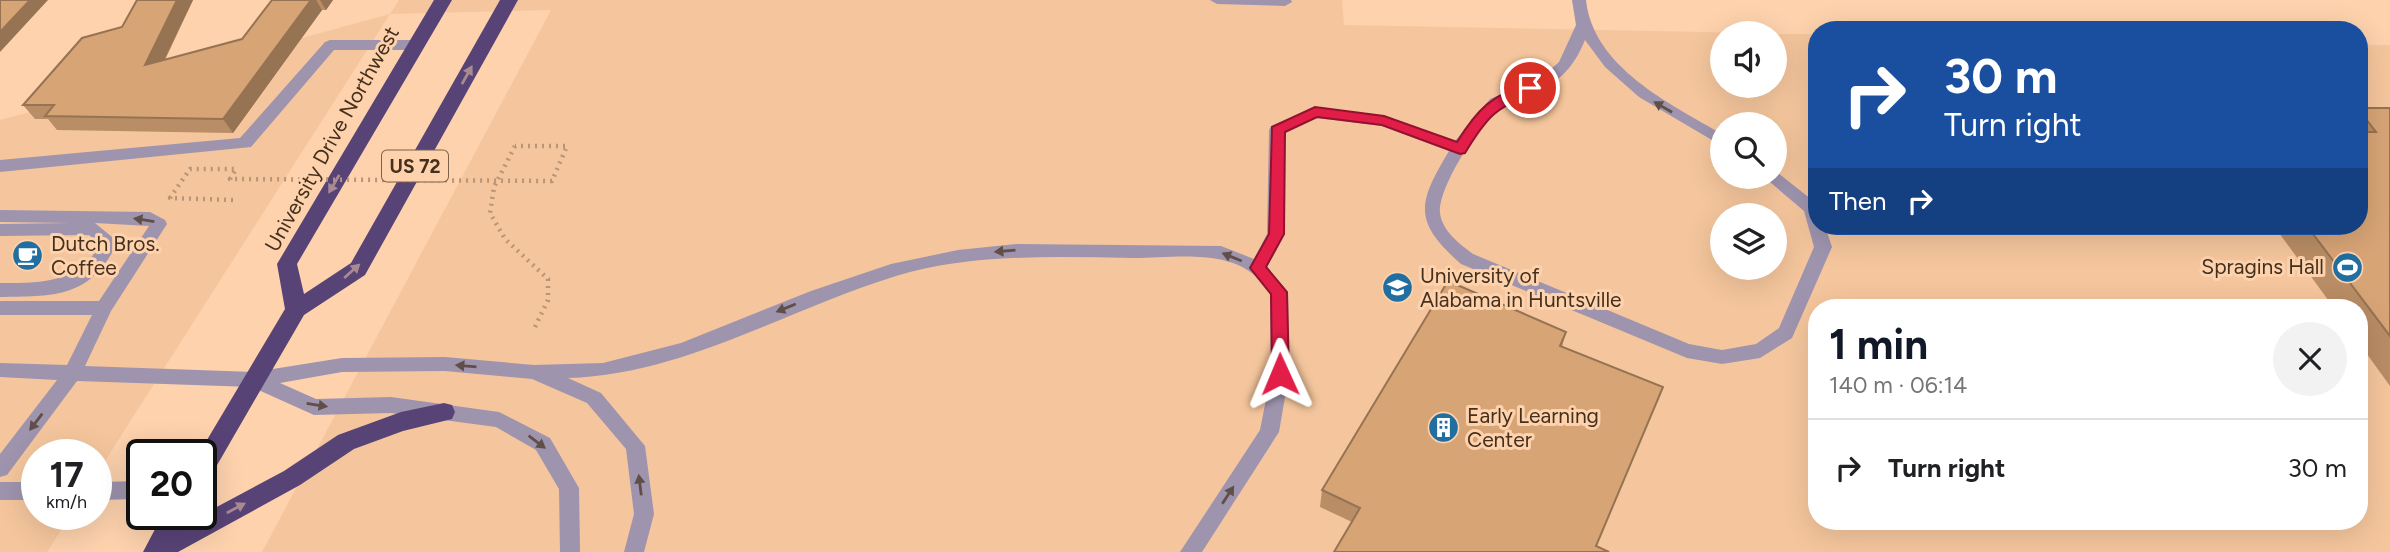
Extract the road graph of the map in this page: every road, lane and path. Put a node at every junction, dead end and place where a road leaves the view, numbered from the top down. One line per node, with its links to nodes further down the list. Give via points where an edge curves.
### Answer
1 (443, 0): 7 (highway, University Drive Northwest / US 72)
2 (509, 0): 21 (highway, US 72, one-way to 2, via 358,269)
3 (1217, 0): 5 (street)
4 (1579, 0): 6 (street)
5 (1285, 2)
6 (1583, 25): 8 (street, one-way to 6, via 1652,101 1611,64); 9 (street, via 1572,54 1555,76 1496,103 1479,118)
7 (415, 45): 10 (street, via 330,45 245,142); 21 (highway, University Drive Northwest / US 72, one-way to 21, via 287,264)
8 (1710, 134)
9 (1460, 149): 16 (street, via 1436,188 1431,212 1442,237 1468,259 1687,351 1723,357 1760,351 1786,333 1823,247); 17 (street, via 1384,121 1315,112 1277,130 1276,234)
10 (0, 166)
11 (1787, 189): 13 (street)
12 (233, 200): 22 (path, bridge, via 170,198 190,169 236,169 230,179 552,181 567,146 515,146 494,190 489,214 495,228 548,279 548,300)
13 (1808, 205)
14 (0, 216): 20 (street, one-way to 14, via 159,224 150,218)
15 (0, 230): 18 (street, via 93,229 109,242 102,260 78,281 54,289)
16 (1820, 235)
17 (1258, 268): 24 (street, one-way to 24, via 1221,252 1016,250 958,256 874,276 684,349 603,370); 36 (street, one-way to 17, via 1269,432 1280,374 1279,292)
18 (0, 290)
19 (0, 308): 20 (street)
20 (104, 308): 25 (street)
21 (296, 309): 26 (highway, US 72)
22 (534, 329)
23 (0, 370): 25 (street)
24 (534, 372): 26 (street, one-way to 26, via 445,364 342,365); 35 (street, one-way to 24, via 644,514 635,446 594,398)
25 (71, 375): 26 (street); 29 (street, one-way to 29)
26 (254, 380): 27 (street, one-way to 27, via 314,407 391,405); 28 (highway, US 72)
27 (444, 412): 33 (highway, one-way to 27, via 292,478 346,442); 34 (street, one-way to 34, via 499,420 543,444 569,488)
28 (217, 444)
29 (0, 469)
30 (0, 491): 31 (street)
31 (21, 491)
32 (167, 530): 33 (highway)
33 (154, 552)
34 (570, 552)
35 (634, 552)
36 (1190, 552)

